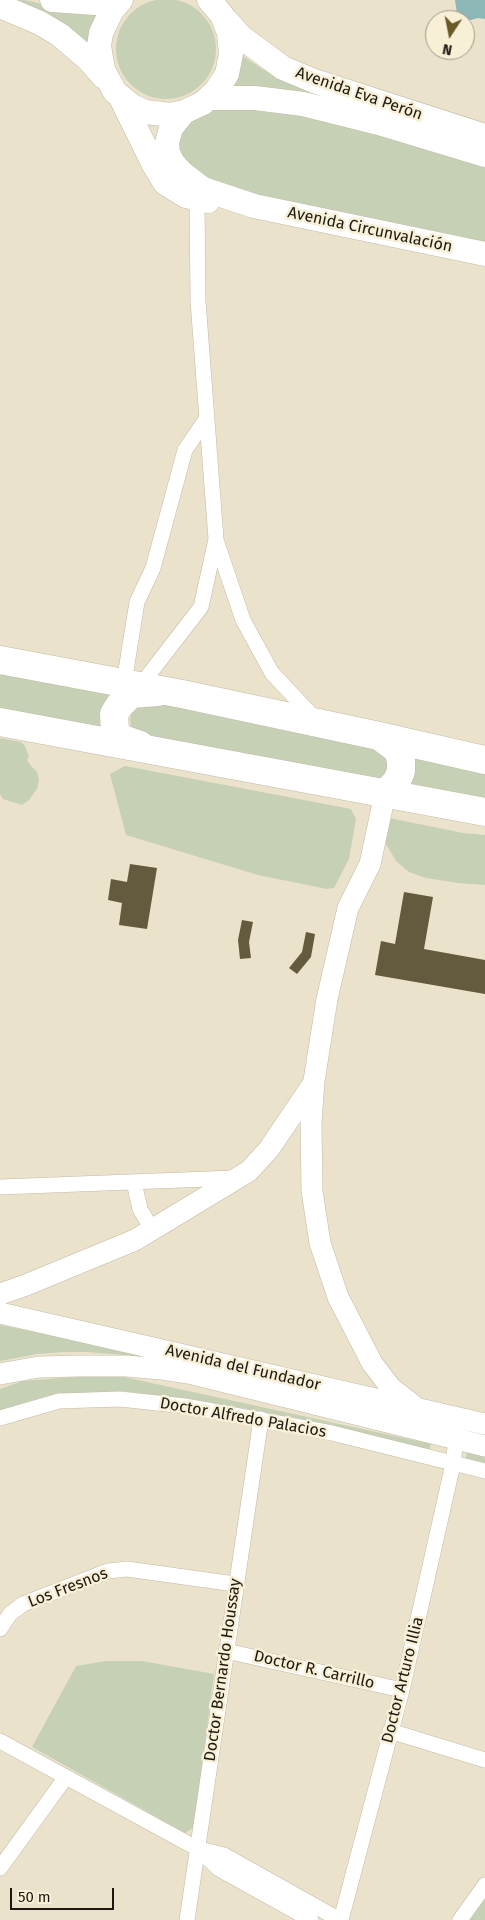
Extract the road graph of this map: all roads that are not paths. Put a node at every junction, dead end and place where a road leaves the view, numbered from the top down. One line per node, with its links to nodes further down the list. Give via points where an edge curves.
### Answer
1 (52, 0): 2 (main road, via 95,3)
2 (121, 0): 5 (main road, via 105,21 99,46 103,70)
3 (214, 5): 6 (main road, via 226,24 231,44 230,64 222,83); 8 (main road, Avenida Eva Perón, via 241,37 283,68)
4 (0, 6): 5 (main road, via 60,35 87,58)
5 (115, 90): 7 (main road, via 145,112 171,115); 10 (main road, Avenida Circunvalación, via 165,183)
6 (209, 98): 7 (main road); 9 (main road, Avenida Eva Perón, via 255,98 303,104)
7 (184, 112): 11 (main road, Avenida Circunvalación, via 174,123 167,143 173,163 204,189)
8 (485, 136)
9 (485, 155)
10 (197, 199): 11 (main road, Avenida Circunvalación); 13 (street, via 198,301)
11 (254, 206): 12 (main road, Avenida Circunvalación)
12 (485, 254)
13 (207, 418): 14 (street); 16 (street, via 185,450 154,568 137,602)
14 (216, 539): 16 (street, via 201,608); 19 (street, via 243,620 272,674)
15 (0, 660): 16 (highway)
16 (132, 684): 17 (highway)
17 (182, 694): 19 (highway); 21 (highway, via 131,694 114,714 120,738)
18 (0, 722): 21 (highway)
19 (318, 723): 20 (highway)
20 (379, 736): 22 (highway); 23 (highway, via 398,750 401,761 397,781)
21 (155, 751): 23 (highway)
22 (485, 760)
23 (385, 794): 24 (highway); 25 (street, via 370,864 348,908 327,999)
24 (485, 812)
25 (314, 1081): 26 (street, via 269,1148 249,1171); 35 (street, via 312,1191 320,1243 338,1297 372,1363 391,1388)
26 (238, 1178): 27 (street); 29 (street)
27 (134, 1182): 28 (street); 29 (street, via 140,1209)
28 (0, 1187)
29 (152, 1231): 30 (street)
30 (0, 1294)
31 (0, 1313): 35 (street, Avenida del Fundador)
32 (39, 1367): 33 (street); 34 (street); 39 (street, Avenida del Fundador, via 127,1366 193,1374)
33 (0, 1374)
34 (0, 1378)
35 (417, 1408): 38 (street, Avenida del Fundador)
36 (0, 1418): 37 (street, Doctor Alfredo Palacios, via 59,1401 120,1398)
37 (261, 1419): 41 (street, Doctor Alfredo Palacios, via 332,1432); 43 (street, Doctor Bernardo Houssay)
38 (485, 1424)
39 (456, 1439): 40 (street, Avenida del Fundador); 41 (street, Doctor Arturo Illia)
40 (485, 1446)
41 (453, 1464): 42 (street, Doctor Alfredo Palacios); 46 (street, Doctor Arturo Illia)
42 (485, 1471)
43 (235, 1584): 44 (street, Los Fresnos, via 127,1569 108,1571 23,1604 10,1614); 45 (street, Doctor Bernardo Houssay)
44 (0, 1629)
45 (226, 1651): 46 (street, Doctor R. Carrillo); 51 (street, Doctor Bernardo Houssay)
46 (402, 1690): 47 (street, Doctor Arturo Illia)
47 (390, 1731): 49 (street); 56 (street, Doctor Arturo Illia)
48 (0, 1741): 50 (street)
49 (485, 1760)
50 (66, 1777): 51 (street); 52 (street)
51 (198, 1849): 54 (street, Doctor Bernardo Houssay); 55 (street, via 219,1869); 56 (street, via 224,1855)
52 (0, 1868)
53 (485, 1885): 57 (street)
54 (187, 1920)
55 (311, 1920)
56 (340, 1920)
57 (460, 1920)

